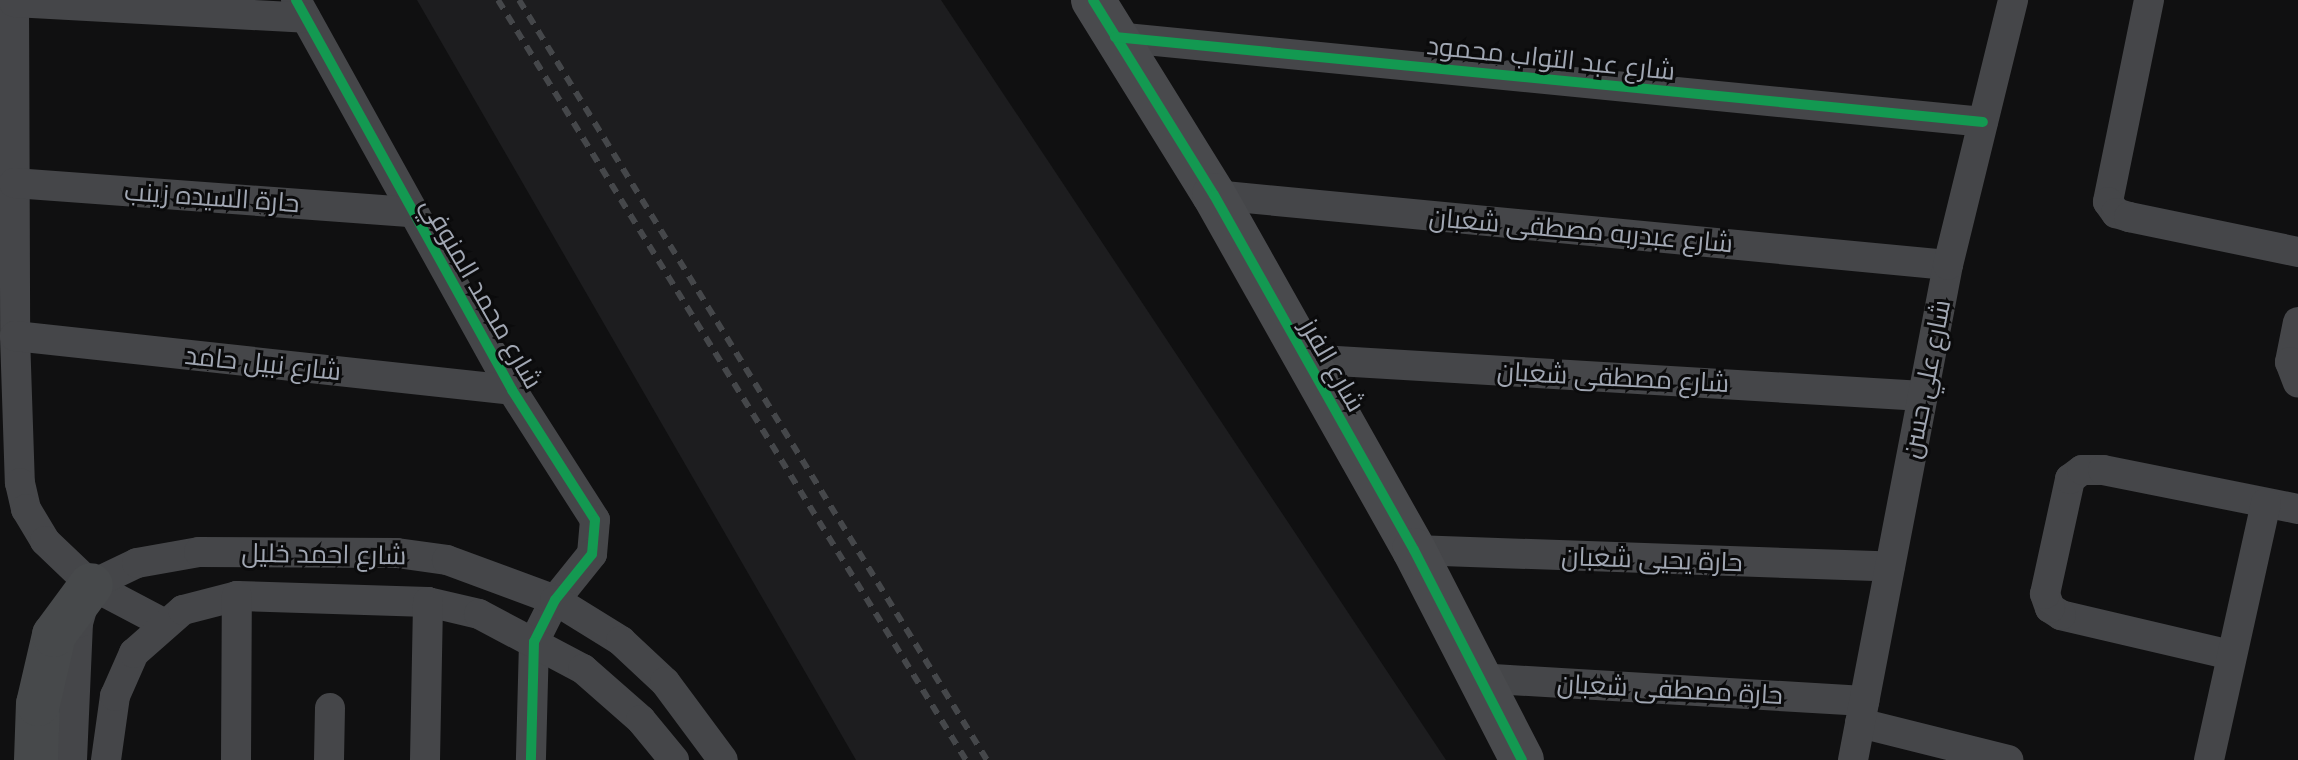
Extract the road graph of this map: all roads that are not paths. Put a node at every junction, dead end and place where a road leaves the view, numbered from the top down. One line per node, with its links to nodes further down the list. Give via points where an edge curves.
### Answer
1 (1093, 0): 6 (street, شارع الفرز)
2 (2013, 0): 7 (street, شارع علي حسن)
3 (2149, 0): 11 (street, via 2108,202 2116,213 2129,217)
4 (14, 1): 5 (street); 8 (street)
5 (301, 9): 10 (street, شارع محمد المنوفي)
6 (1115, 37): 7 (street, شارع عبد التواب محمود); 9 (street, شارع الفرز)
7 (1983, 122): 12 (street, شارع علي حسن)
8 (14, 183): 10 (street, حارة السيده زينب); 14 (street)
9 (1214, 195): 12 (street, شارع عبدربه مصطفى شعبان); 15 (street, شارع الفرز)
10 (409, 212): 17 (street, شارع محمد المنوفي)
11 (2298, 252)
12 (1948, 265): 18 (street, شارع علي حسن)
13 (2298, 322): 16 (street, via 2290,362)
14 (15, 336): 17 (street, شارع نبيل حامد); 23 (street, via 20,483 26,509 45,541)
15 (1303, 359): 18 (street, شارع مصطفى شعبان); 21 (street, شارع الفرز)
16 (2298, 383)
17 (512, 390): 25 (street, شارع محمد المنوفي, via 595,520 592,554)
18 (1923, 396): 22 (street, شارع علي حسن)
19 (2266, 503): 20 (street); 29 (street); 29 (street, via 2103,470 2082,470 2064,493 2045,594 2050,608 2061,615)
20 (2298, 509)
21 (1414, 550): 22 (street, حارة يحيى شعبان); 30 (street, شارع الفرز)
22 (1890, 567): 32 (street, شارع علي حسن)
23 (91, 585): 25 (street, شارع احمد خليل, via 137,563 199,552 397,553 477,569); 27 (street); 33 (main road, via 54,635 38,704); 34 (street, via 78,623)
24 (237, 596): 26 (street, شارع احمد خليل); 27 (street, شارع احمد خليل, via 210,600); 36 (street)
25 (555, 600): 28 (street, شارع محمد المنوفي); 41 (street, شارع احمد خليل, via 632,651 665,682)
26 (428, 602): 28 (street, شارع احمد خليل, via 479,614); 38 (street)
27 (163, 623): 35 (street, شارع احمد خليل, via 134,653 122,676 108,728)
28 (534, 642): 39 (street); 40 (street, شارع احمد خليل, via 583,669 616,696)
29 (2231, 655): 45 (street)
30 (1477, 678): 32 (street, حارة مصطفى شعبان); 42 (street, شارع الفرز)
31 (330, 708): 37 (street)
32 (1862, 712): 43 (street, شارع علي حسن); 44 (street, حارة مصطفى شعبان)
33 (36, 760)
34 (72, 760)
35 (106, 760)
36 (236, 760)
37 (329, 760)
38 (425, 760)
39 (531, 760)
40 (674, 760)
41 (723, 760)
42 (1522, 760)
43 (1853, 760)
44 (2008, 760)
45 (2209, 760)

